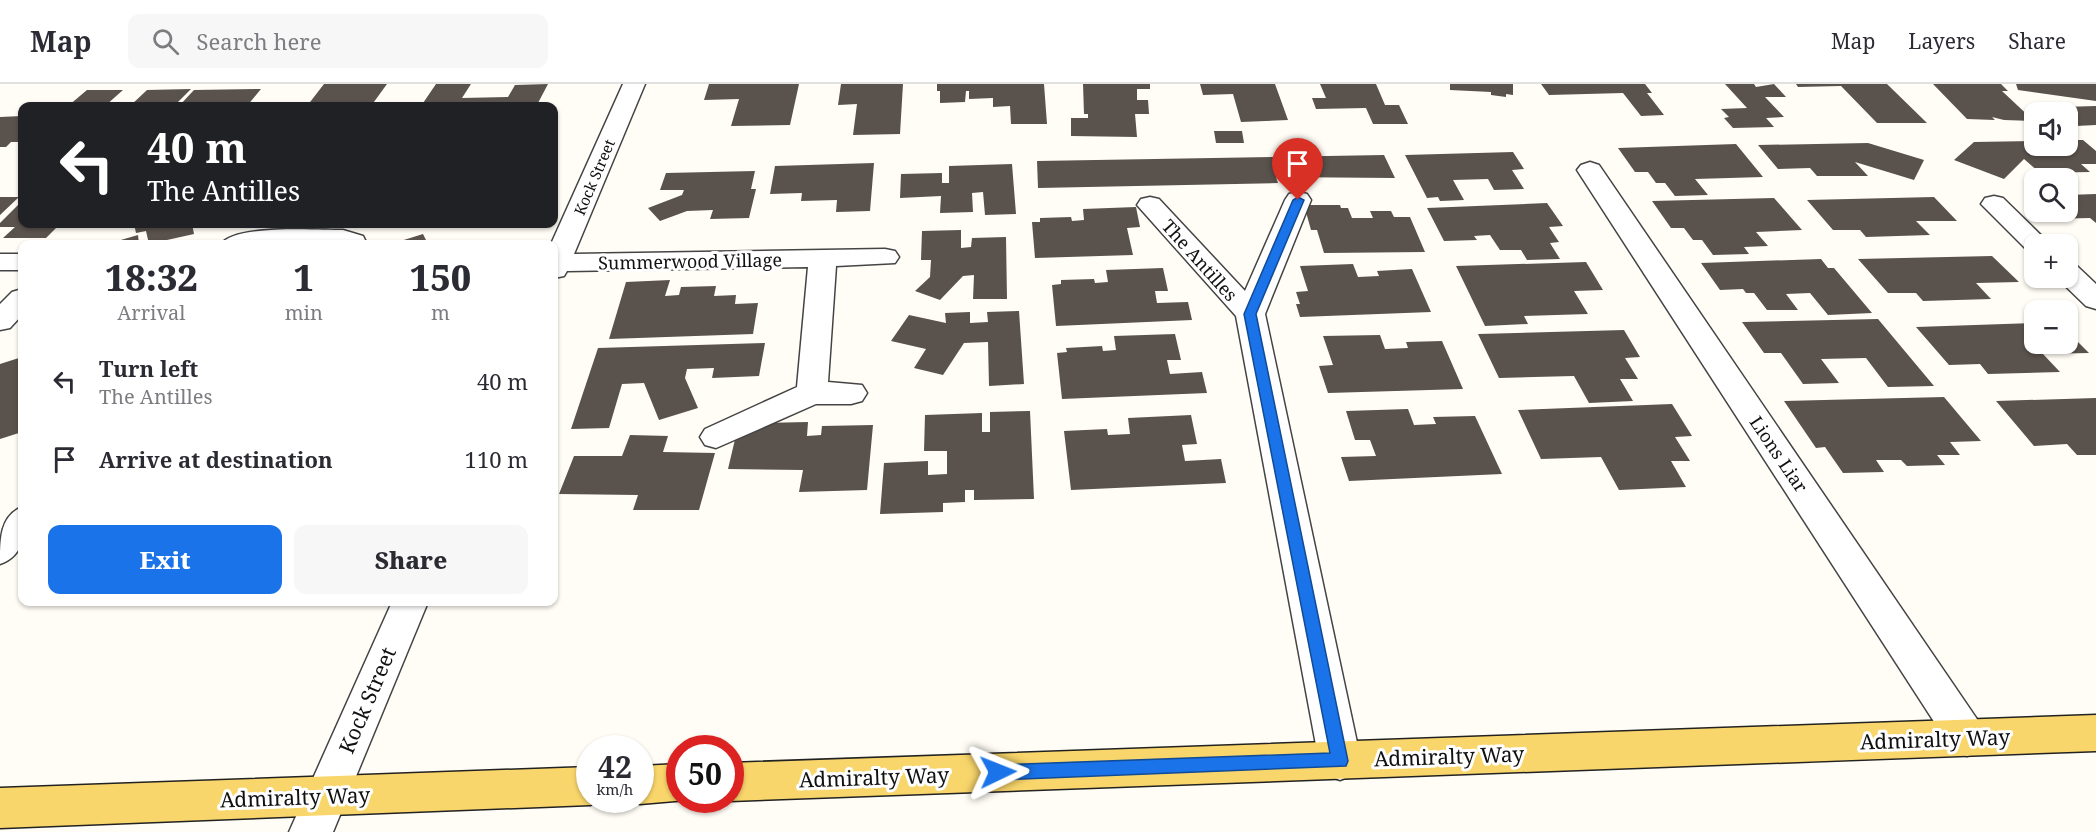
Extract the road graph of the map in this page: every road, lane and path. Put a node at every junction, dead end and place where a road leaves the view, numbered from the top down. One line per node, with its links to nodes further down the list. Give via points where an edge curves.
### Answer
1 (634, 84): 10 (street, Kock Street)
2 (1590, 170): 27 (street, Lions Liar)
3 (1298, 200): 18 (street, The Antilles)
4 (1994, 204): 6 (street)
5 (1150, 205): 18 (street, The Antilles)
6 (2026, 234)
7 (245, 240): 8 (street)
8 (348, 240)
9 (885, 257): 11 (street, Summerwood Village)
10 (558, 259)
11 (823, 259): 14 (street, Summerwood Village); 20 (street)
12 (0, 262): 13 (street)
13 (18, 262)
14 (558, 266)
15 (2078, 283): 16 (street)
16 (2096, 300)
17 (18, 302): 19 (street)
18 (1250, 314): 28 (street, The Antilles)
19 (0, 321)
20 (812, 393): 21 (street); 22 (street)
21 (851, 393)
22 (716, 437)
23 (18, 525): 24 (street)
24 (0, 550)
25 (408, 606): 32 (street, Kock Street)
26 (2096, 733): 27 (main road, Admiralty Way)
27 (1967, 738): 28 (main road, Admiralty Way)
28 (1340, 761): 29 (main road, Admiralty Way)
29 (744, 782)
30 (576, 787): 32 (main road, Admiralty Way)
31 (0, 808): 32 (main road, Admiralty Way)
32 (319, 814)

